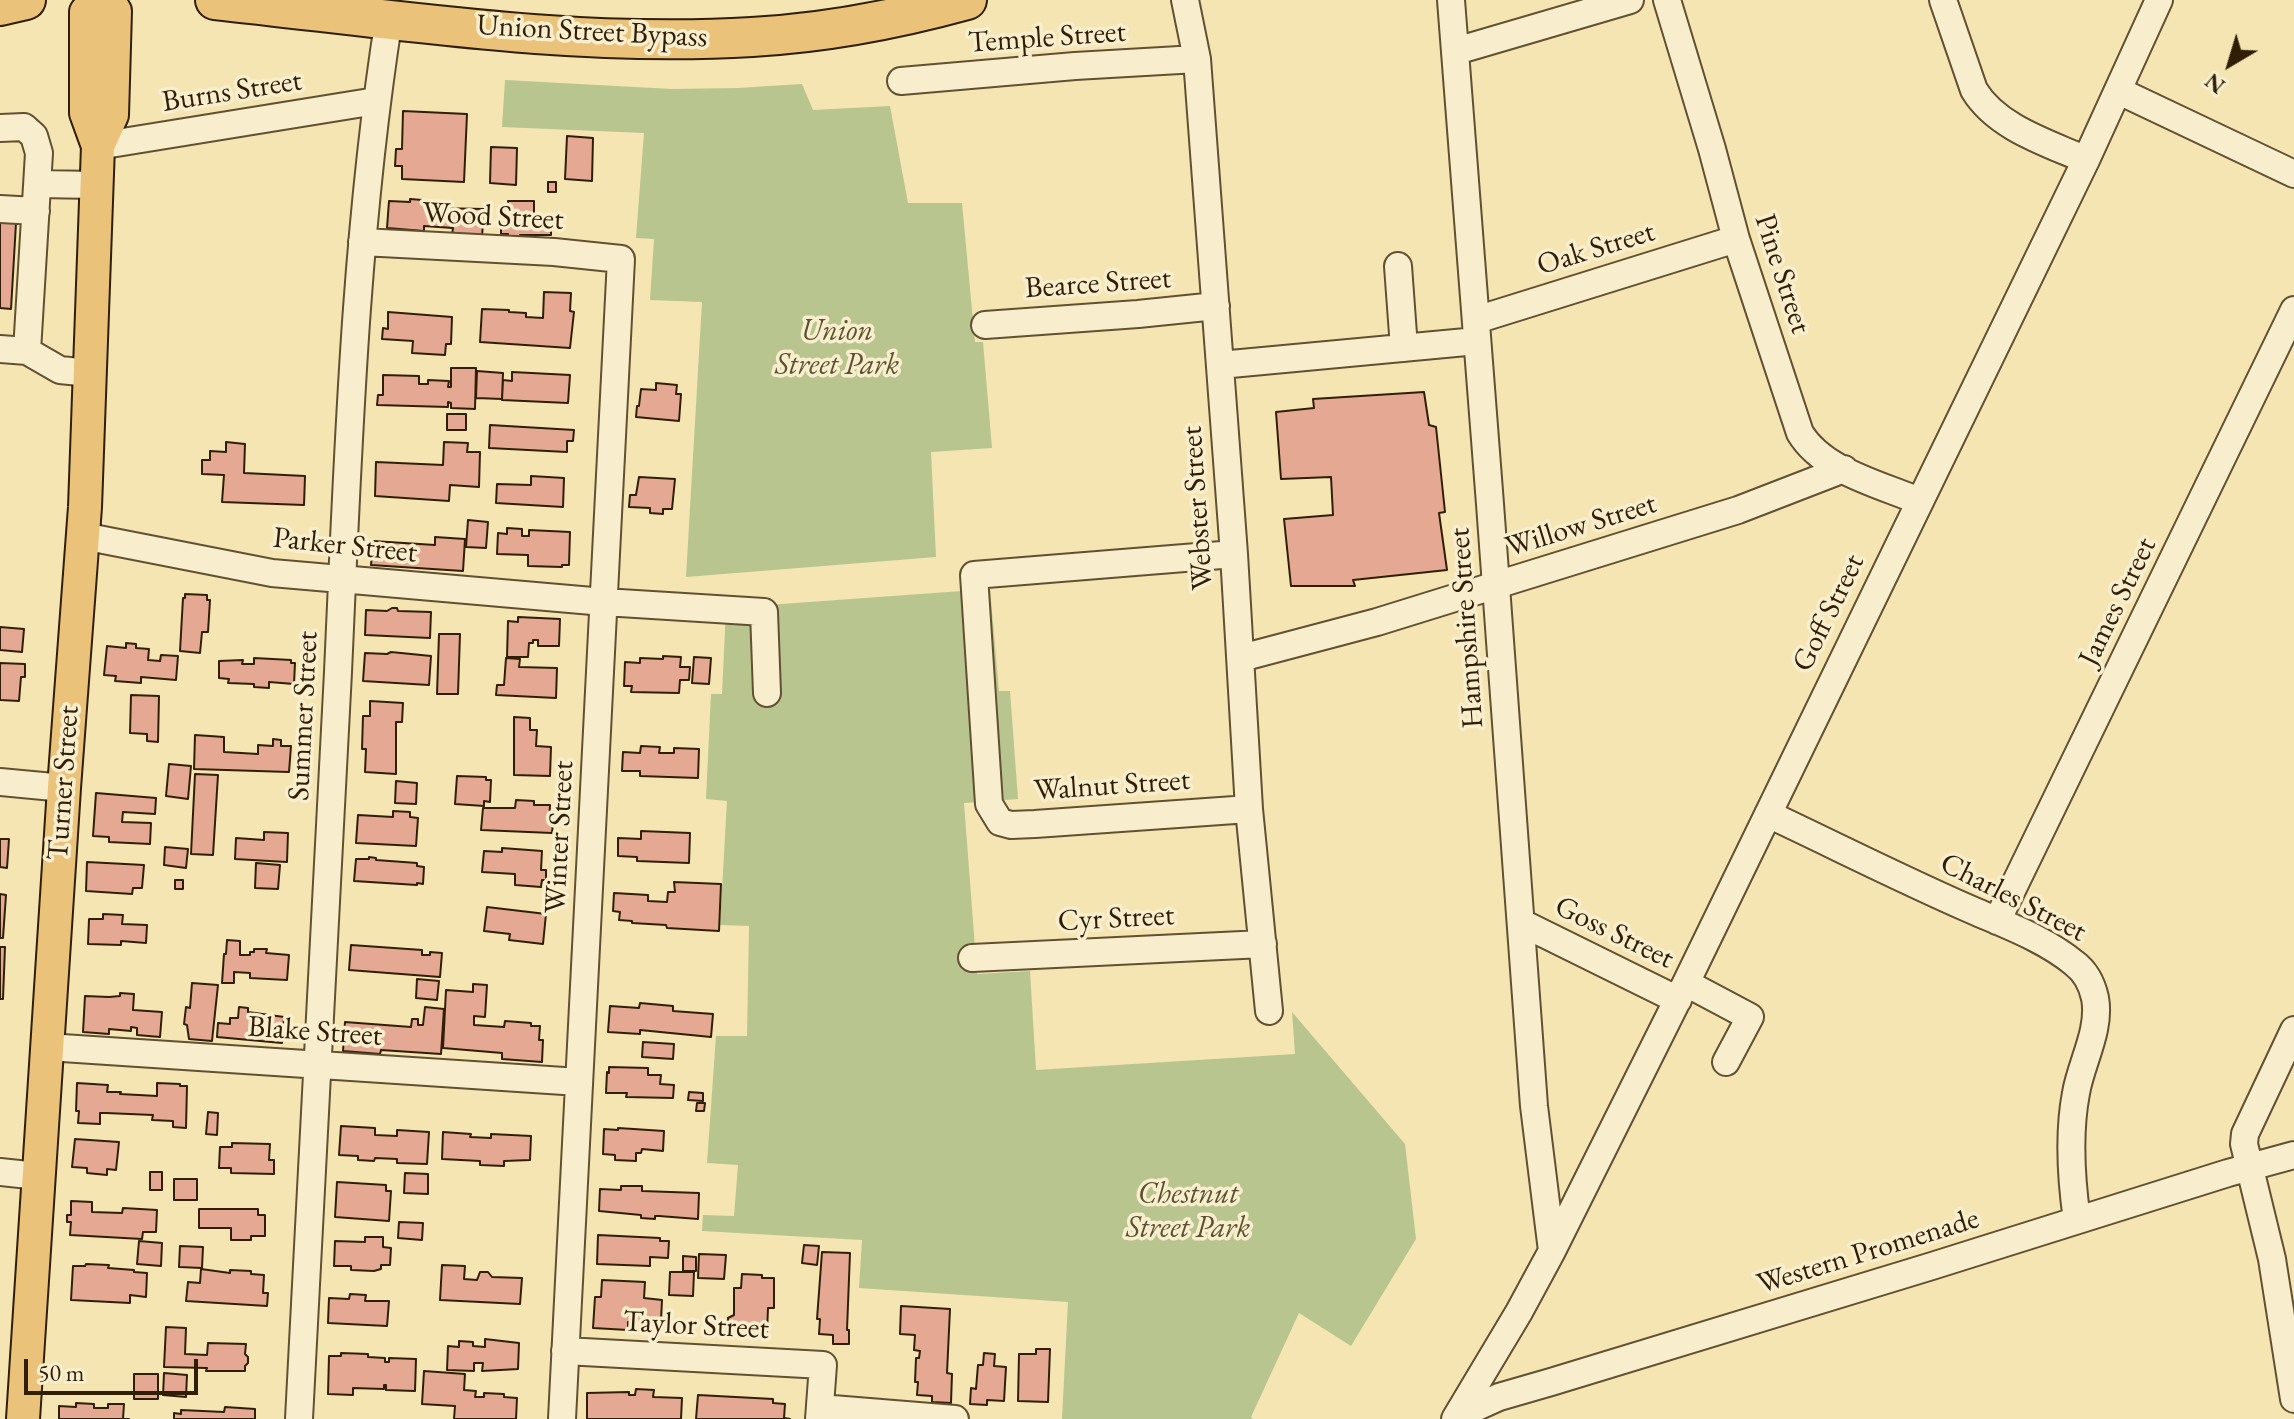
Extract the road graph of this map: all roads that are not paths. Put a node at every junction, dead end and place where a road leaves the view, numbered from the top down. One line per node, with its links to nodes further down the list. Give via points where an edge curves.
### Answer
1 (26, 0): 12 (highway)
2 (96, 0): 20 (main road, Turner Street, via 86,12 86,113)
3 (107, 0): 20 (main road, Turner Street, via 115,11 112,115)
4 (215, 0): 13 (highway, Union Street Bypass)
5 (967, 0): 13 (highway, Union Street Bypass, via 845,26 665,40)
6 (1185, 0): 15 (street, Webster Street)
7 (1451, 0): 14 (street, Hampshire Street)
8 (1630, 0): 14 (street)
9 (1667, 0): 27 (street, Pine Street)
10 (1943, 0): 21 (street, via 1982,103 1997,117)
11 (2159, 0): 17 (street, Goff Street)
12 (0, 6)
13 (389, 18): 18 (street, Summer Street)
14 (1456, 51): 34 (street, Hampshire Street)
15 (1197, 59): 16 (street, Temple Street); 31 (street, Webster Street)
16 (901, 81)
17 (2119, 91): 21 (street, Goff Street); 22 (street)
18 (376, 101): 20 (street, Burns Street); 28 (street, Summer Street)
19 (0, 128): 23 (street, via 24,127 34,136)
20 (98, 146): 24 (main road, Turner Street)
21 (2086, 160): 41 (street, Goff Street)
22 (2294, 174)
23 (38, 184): 24 (street); 26 (street)
24 (96, 185): 39 (main road, Turner Street)
25 (0, 209): 26 (street)
26 (36, 211): 37 (street)
27 (1736, 239): 34 (street, Oak Street); 40 (street, Pine Street, via 1800,433 1816,454)
28 (362, 242): 29 (street, Wood Street); 44 (street, Summer Street)
29 (621, 259): 46 (street, Winter Street)
30 (1398, 266): 35 (street)
31 (1216, 306): 33 (street, Bearce Street); 38 (street, Webster Street)
32 (2294, 310): 53 (street, James Street)
33 (985, 325)
34 (1476, 330): 35 (street, Oak Street); 45 (street, Hampshire Street)
35 (1404, 348): 38 (street, Oak Street)
36 (0, 349): 37 (street)
37 (27, 351): 39 (street, via 60,370)
38 (1220, 365): 43 (street, Webster Street)
39 (90, 373): 42 (main road, Turner Street)
40 (1844, 469): 41 (street, Pine Street); 45 (street, Willow Street, via 1738,510)
41 (1919, 501): 52 (street, Goff Street)
42 (83, 536): 44 (street, Parker Street, via 272,573); 50 (main road, Turner Street)
43 (1234, 554): 47 (street, Webster Street); 51 (street, Walnut Street, via 974,575 989,804 1000,822)
44 (343, 579): 46 (street, Parker Street); 62 (street, Summer Street)
45 (1495, 586): 47 (street, Willow Street); 54 (street, Hampshire Street)
46 (604, 602): 48 (street, Parker Street, via 764,612); 63 (street, Winter Street)
47 (1241, 658): 51 (street, Webster Street)
48 (767, 693)
49 (0, 782): 50 (street)
50 (64, 788): 60 (main road, Turner Street)
51 (1249, 809): 55 (street, Webster Street)
52 (1768, 814): 53 (street, Charles Street); 57 (street, Goff Street)
53 (1997, 921): 68 (street, Charles Street, via 2072,960 2090,980 2096,1000 2095,1027 2075,1098 2070,1157)
54 (1522, 923): 57 (street, Goss Street); 69 (street, Hampshire Street, via 1534,1106)
55 (1263, 944): 56 (street, Cyr Street); 58 (street, Webster Street)
56 (972, 958)
57 (1682, 992): 61 (street, Goss Street, via 1750,1017); 69 (street, Goff Street)
58 (1269, 1011)
59 (2294, 1030): 65 (street, via 2245,1134)
60 (47, 1047): 62 (street, Blake Street); 67 (main road, Turner Street)
61 (1726, 1062)
62 (320, 1064): 63 (street, Blake Street); 75 (street, Summer Street)
63 (579, 1082): 70 (street, Winter Street)
64 (2294, 1155): 65 (street, Western Promenade)
65 (2249, 1169): 68 (street, Western Promenade); 71 (street, via 2272,1259)
66 (0, 1172): 67 (street)
67 (38, 1176): 74 (main road, Turner Street)
68 (2077, 1220): 73 (street, Western Promenade, via 1518,1390)
69 (1552, 1251): 73 (street, Goff Street)
70 (565, 1351): 72 (street, Taylor Street, via 823,1365); 76 (street, Winter Street)
71 (2294, 1399)
72 (820, 1414): 77 (street)
73 (1458, 1414)
74 (23, 1419)
75 (299, 1419)
76 (562, 1419)
77 (955, 1419)

